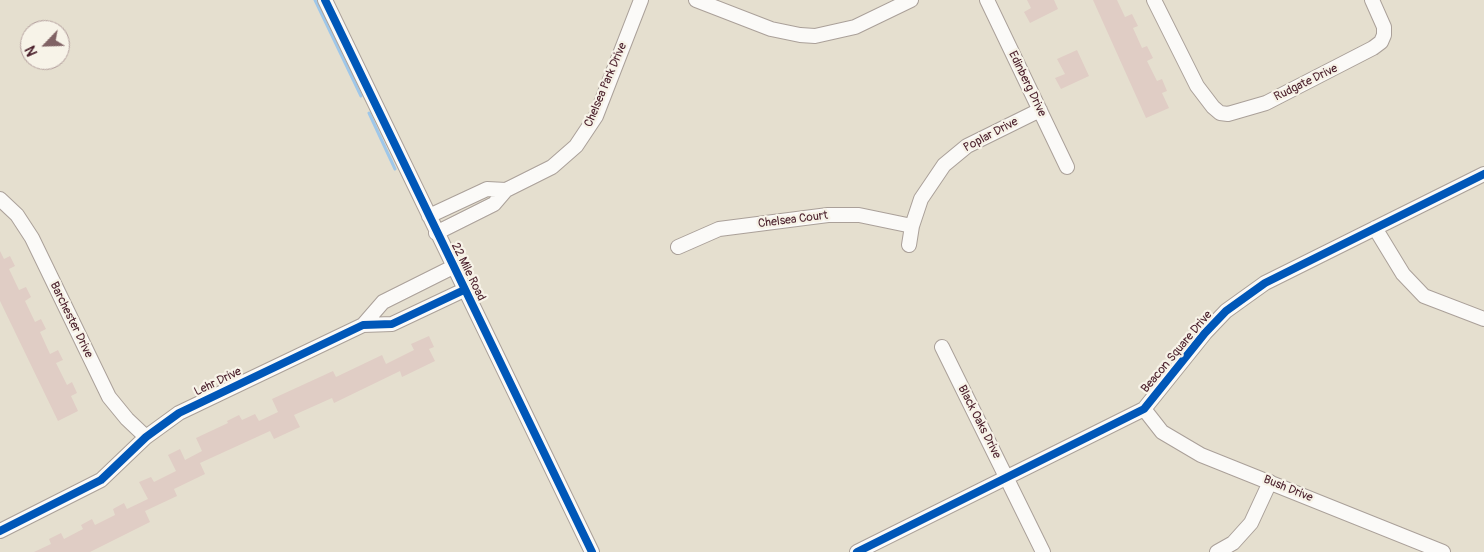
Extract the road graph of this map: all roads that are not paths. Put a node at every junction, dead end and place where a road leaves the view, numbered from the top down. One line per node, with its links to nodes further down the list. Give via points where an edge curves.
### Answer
1 (325, 0): 13 (street, 22 Mile Road)
2 (641, 0): 11 (street, Chelsea Park Drive, via 596,116 584,137 552,166)
3 (696, 0): 4 (street, via 771,29 815,36 855,26)
4 (911, 0)
5 (987, 0): 8 (street, Edinberg Drive)
6 (1154, 0): 7 (street, Rudgate Drive, via 1197,86 1220,113 1236,113 1266,103 1364,54 1381,42 1384,35 1382,18)
7 (1372, 0)
8 (1040, 110): 9 (street, Edinberg Drive); 14 (street, Poplar Drive, via 982,138 954,156 927,187)
9 (1068, 167)
10 (1484, 174): 15 (street, Beacon Square Drive)
11 (506, 190): 13 (street, Chelsea Park Drive, via 487,190); 16 (street, Chelsea Park Drive, via 494,204)
12 (0, 199): 25 (street, Barchester Drive, via 32,238 109,397)
13 (429, 216): 16 (street, 22 Mile Road)
14 (912, 226): 17 (street, Poplar Drive); 18 (street, Chelsea Court, via 860,214 828,215 719,229)
15 (1375, 228): 21 (street, via 1403,274 1424,296); 24 (street, Beacon Square Drive, via 1265,283 1226,311)
16 (436, 232): 19 (street, 22 Mile Road)
17 (909, 245)
18 (678, 247)
19 (453, 267): 20 (street, 22 Mile Road); 22 (street, Lehr Drive, via 383,302)
20 (464, 290): 22 (street, Lehr Drive, via 392,324); 31 (street, 22 Mile Road)
21 (1484, 319)
22 (363, 325): 25 (street, Lehr Drive, via 179,413)
23 (942, 347): 26 (street, Black Oaks Drive)
24 (1144, 409): 26 (street, Beacon Square Drive); 27 (street, Bush Drive, via 1162,432 1183,446)
25 (146, 437): 28 (street, Lehr Drive, via 101,480)
26 (1007, 477): 30 (street, Beacon Square Drive); 32 (street, Black Oaks Drive)
27 (1270, 482): 29 (street, Bush Drive); 33 (street, via 1251,523 1233,542)
28 (0, 531)
29 (1417, 548): 34 (street, Bush Drive)
30 (862, 551)
31 (592, 552)
32 (1043, 552)
33 (1217, 552)
34 (1444, 552)

